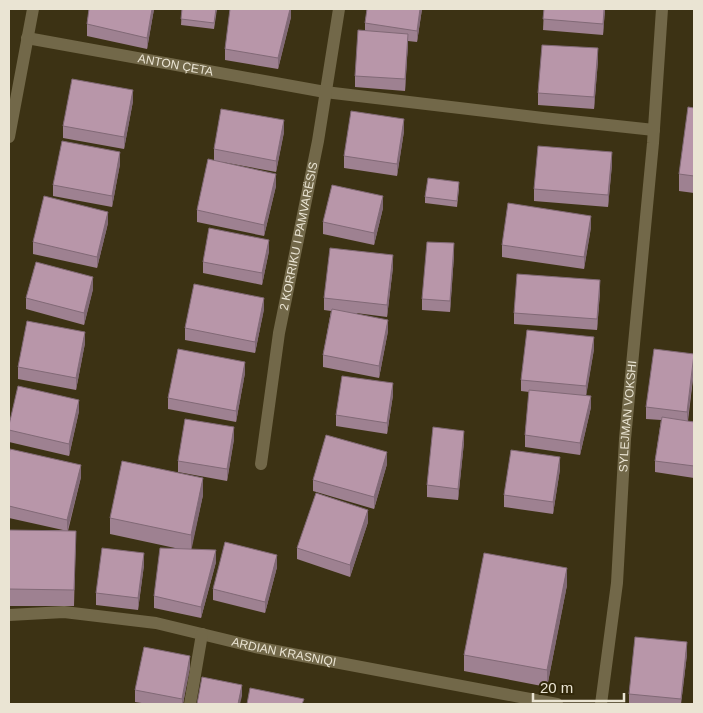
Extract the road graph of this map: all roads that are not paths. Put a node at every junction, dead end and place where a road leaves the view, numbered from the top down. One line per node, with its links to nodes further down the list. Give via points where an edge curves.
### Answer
1 (33, 9): 4 (street)
2 (339, 9): 5 (street, 2 KORRIKU I PAMVARËSIS)
3 (662, 9): 6 (street, SYLEJMAN VOKSHI)
4 (27, 38): 5 (street, ANTON ÇETA); 7 (street)
5 (325, 92): 6 (street); 8 (street, 2 KORRIKU I PAMVARËSIS, via 279,333)
6 (654, 130): 13 (street, SYLEJMAN VOKSHI, via 625,438 616,583)
7 (9, 137)
8 (261, 464)
9 (9, 615): 10 (street, ARDIAN KRASNIQI, via 64,612 156,623)
10 (202, 634): 11 (street); 12 (street, ARDIAN KRASNIQI, via 255,647)
11 (190, 704)
12 (557, 704)
13 (601, 704)

